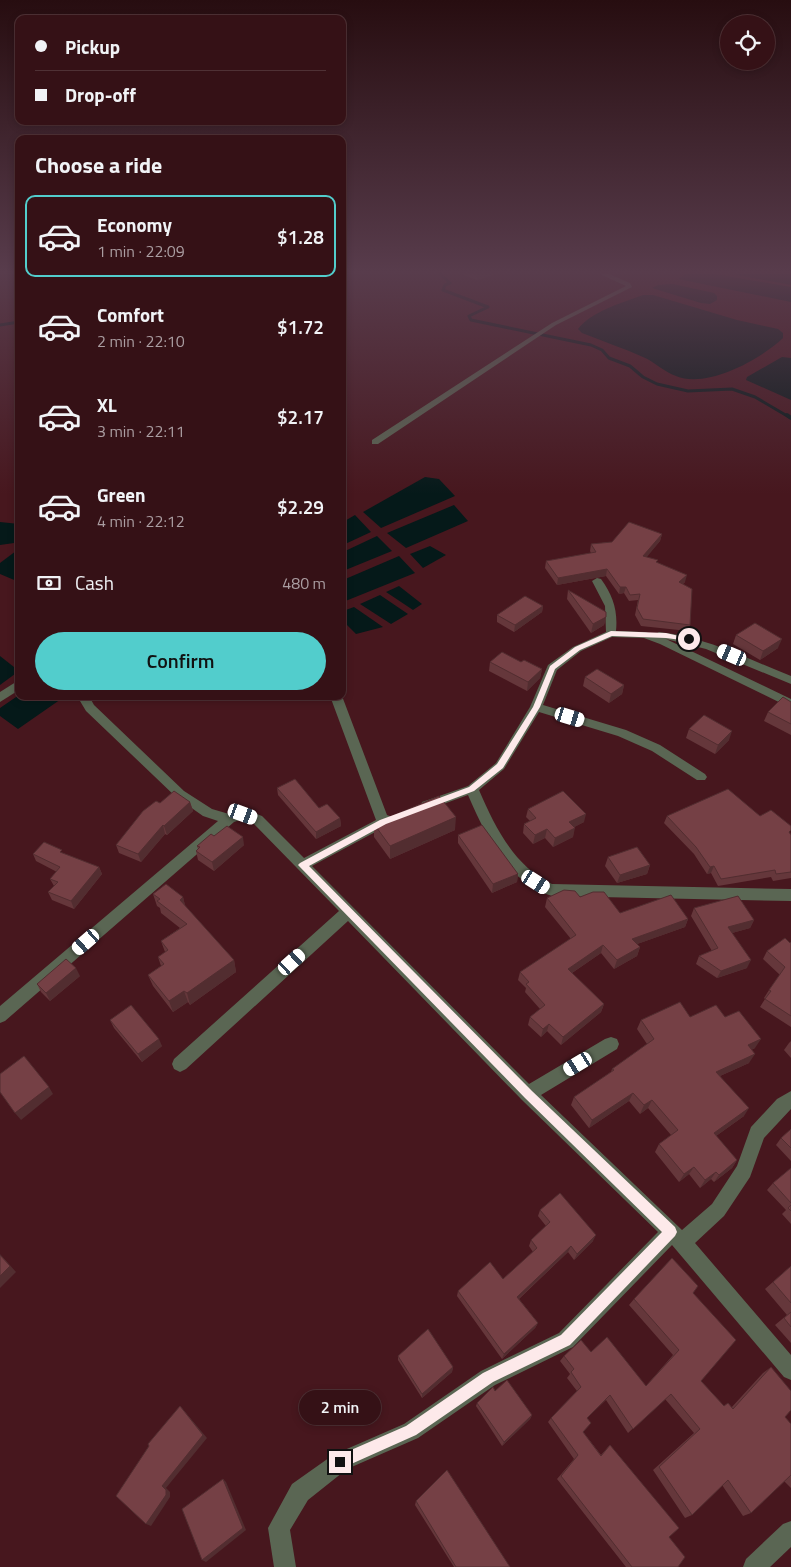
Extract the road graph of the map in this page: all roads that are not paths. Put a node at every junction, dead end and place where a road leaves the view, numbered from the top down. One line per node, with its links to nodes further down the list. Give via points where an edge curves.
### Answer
1 (520, 347): 2 (street)
2 (374, 442)
3 (597, 581): 4 (street, via 609,598)
4 (611, 634): 5 (street); 12 (street, via 577,649 552,668)
5 (645, 635): 6 (street, via 689,639); 11 (street)
6 (791, 680)
7 (15, 687): 8 (street)
8 (0, 698)
9 (85, 700): 17 (street, via 180,794 208,813)
10 (337, 700): 18 (street)
11 (791, 704)
12 (536, 707): 13 (street, via 622,733 656,748); 14 (street, via 500,766)
13 (701, 777)
14 (472, 789): 15 (street); 20 (street, via 502,848 524,874 548,889)
15 (418, 809)
16 (400, 815): 18 (street)
17 (229, 819): 19 (street, via 243,814 257,819); 22 (street)
18 (383, 822): 19 (street)
19 (303, 865): 21 (street)
20 (791, 895)
21 (349, 912): 24 (street); 25 (street)
22 (0, 1016)
23 (611, 1044): 25 (street)
24 (180, 1064)
25 (528, 1094): 27 (street)
26 (791, 1099): 27 (street, via 757,1133 744,1171 718,1210)
27 (676, 1237): 28 (street); 30 (street, via 566,1340 488,1378 411,1431 340,1462 300,1492 279,1528)
28 (791, 1370)
29 (791, 1532): 31 (street)
30 (285, 1567)
31 (754, 1567)

